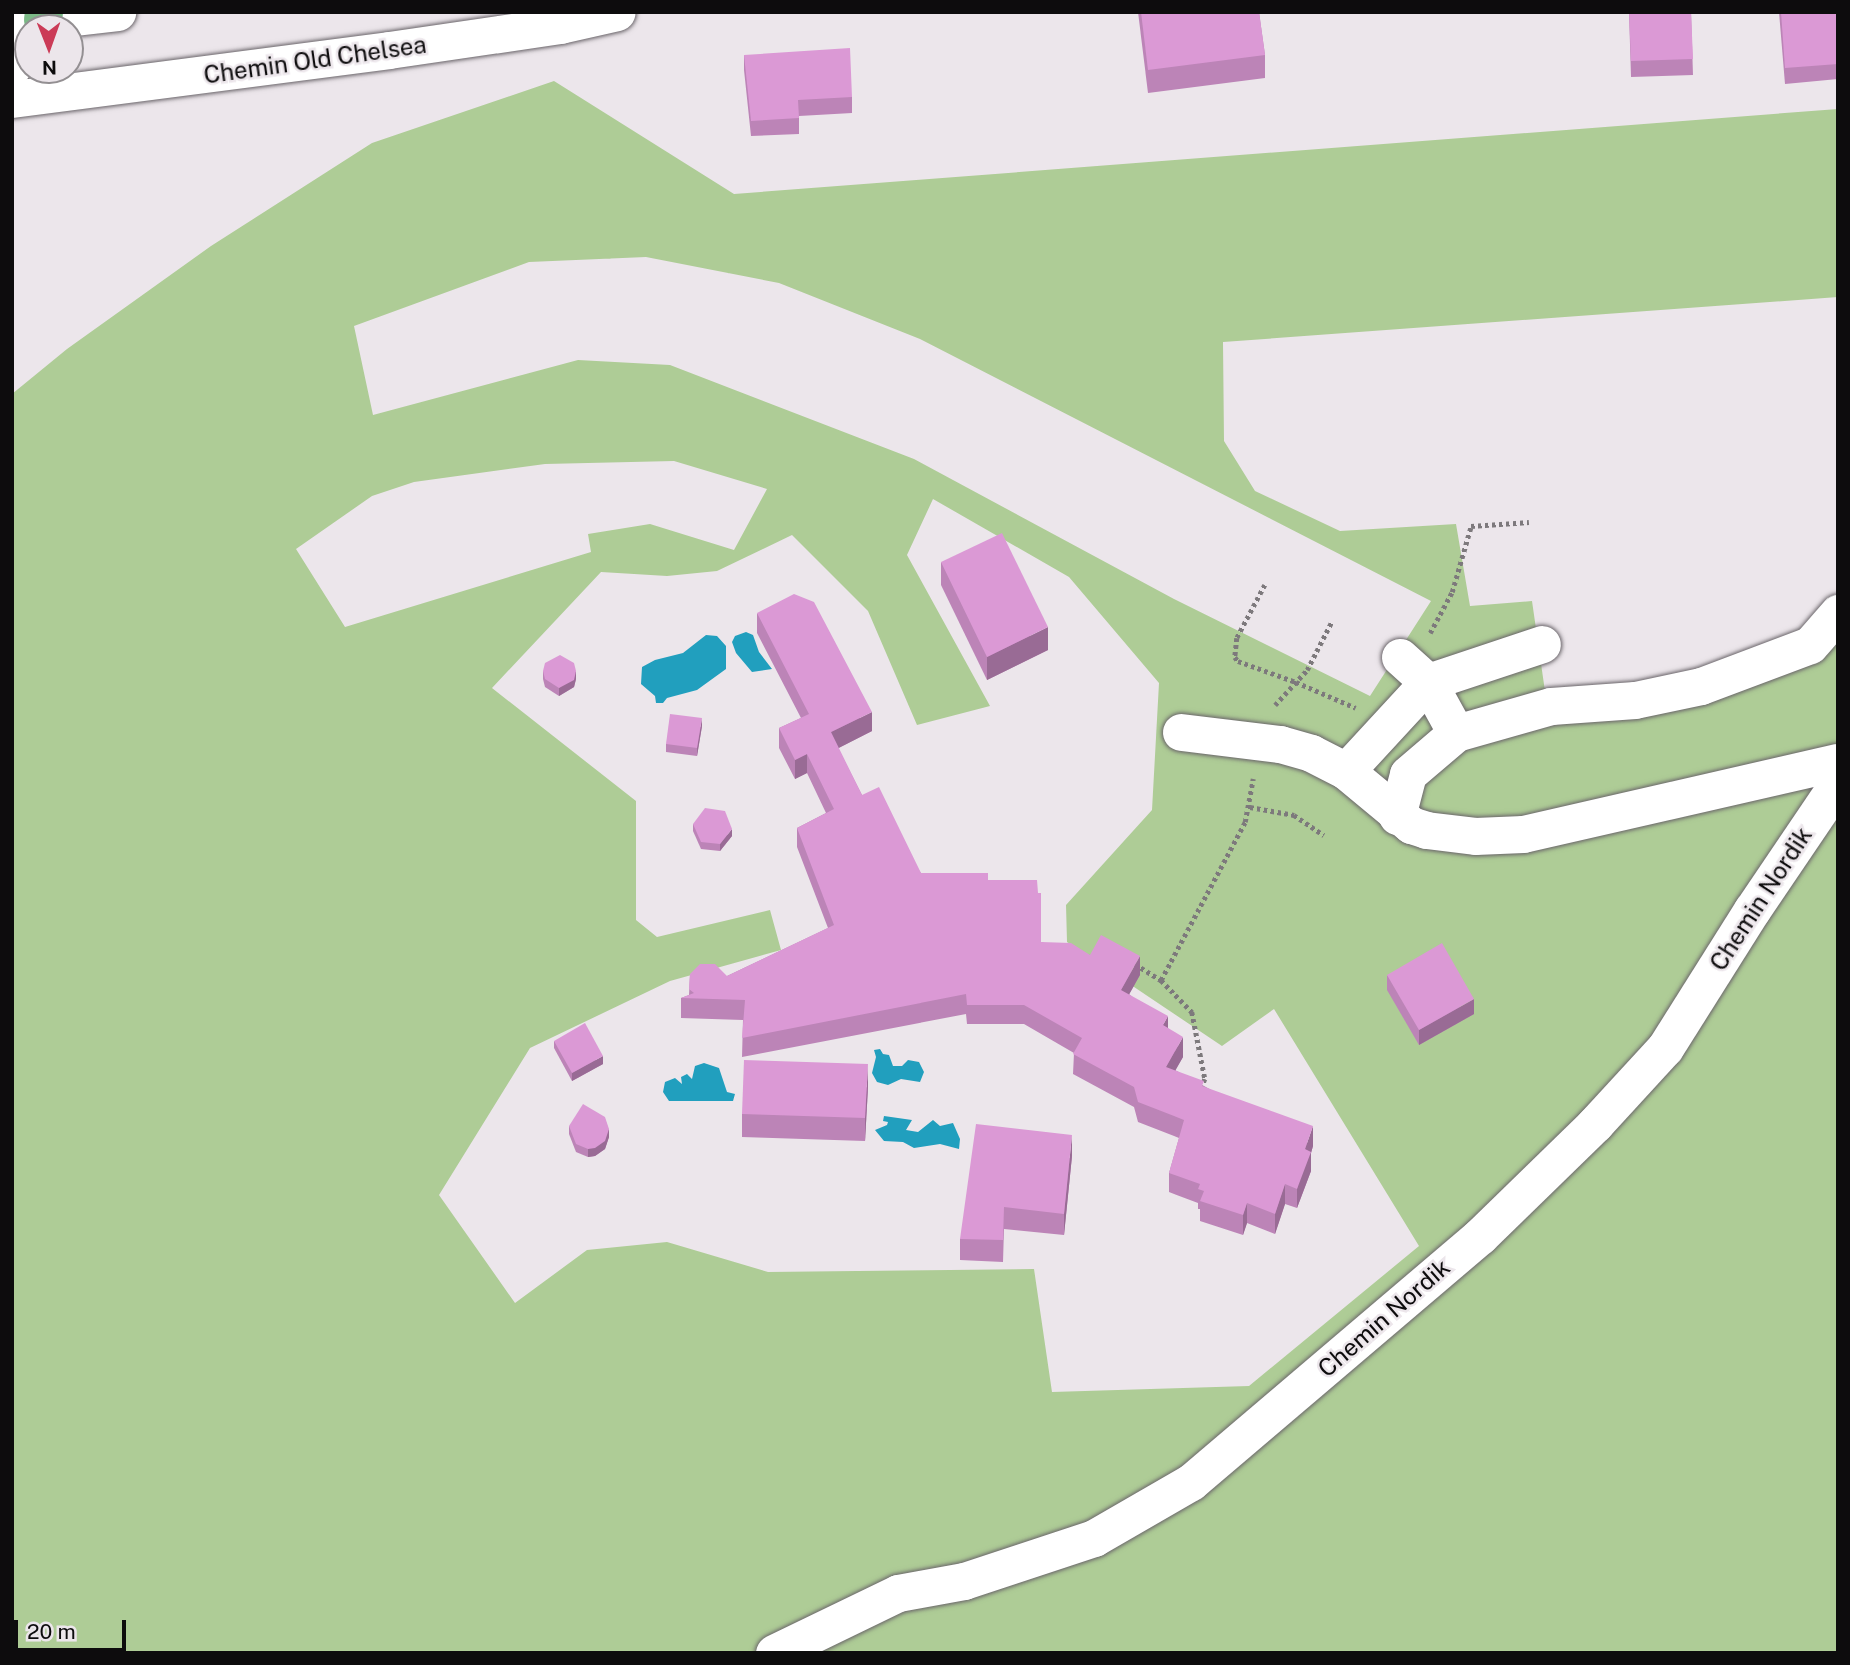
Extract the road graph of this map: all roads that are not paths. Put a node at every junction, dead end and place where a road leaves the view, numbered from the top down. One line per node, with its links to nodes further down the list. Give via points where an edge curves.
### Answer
1 (117, 12): 3 (street)
2 (617, 12): 4 (street, Chemin Old Chelsea, via 402,48)
3 (84, 18)
4 (12, 99)
5 (1838, 613): 9 (street, via 1810,645 1701,686 1635,700 1551,706)
6 (1542, 644): 7 (street)
7 (1412, 669): 9 (street); 11 (street, via 1387,725)
8 (1181, 732): 11 (street, via 1280,744)
9 (1456, 733): 13 (street, via 1408,774)
10 (1838, 762): 13 (street, via 1523,834 1475,836 1426,830)
11 (1346, 771): 13 (street)
12 (1838, 783): 14 (street, Chemin Nordik, via 1665,1048 1604,1115 1480,1236 1191,1482 1094,1538 964,1581 898,1593)
13 (1397, 816)
14 (774, 1653)

